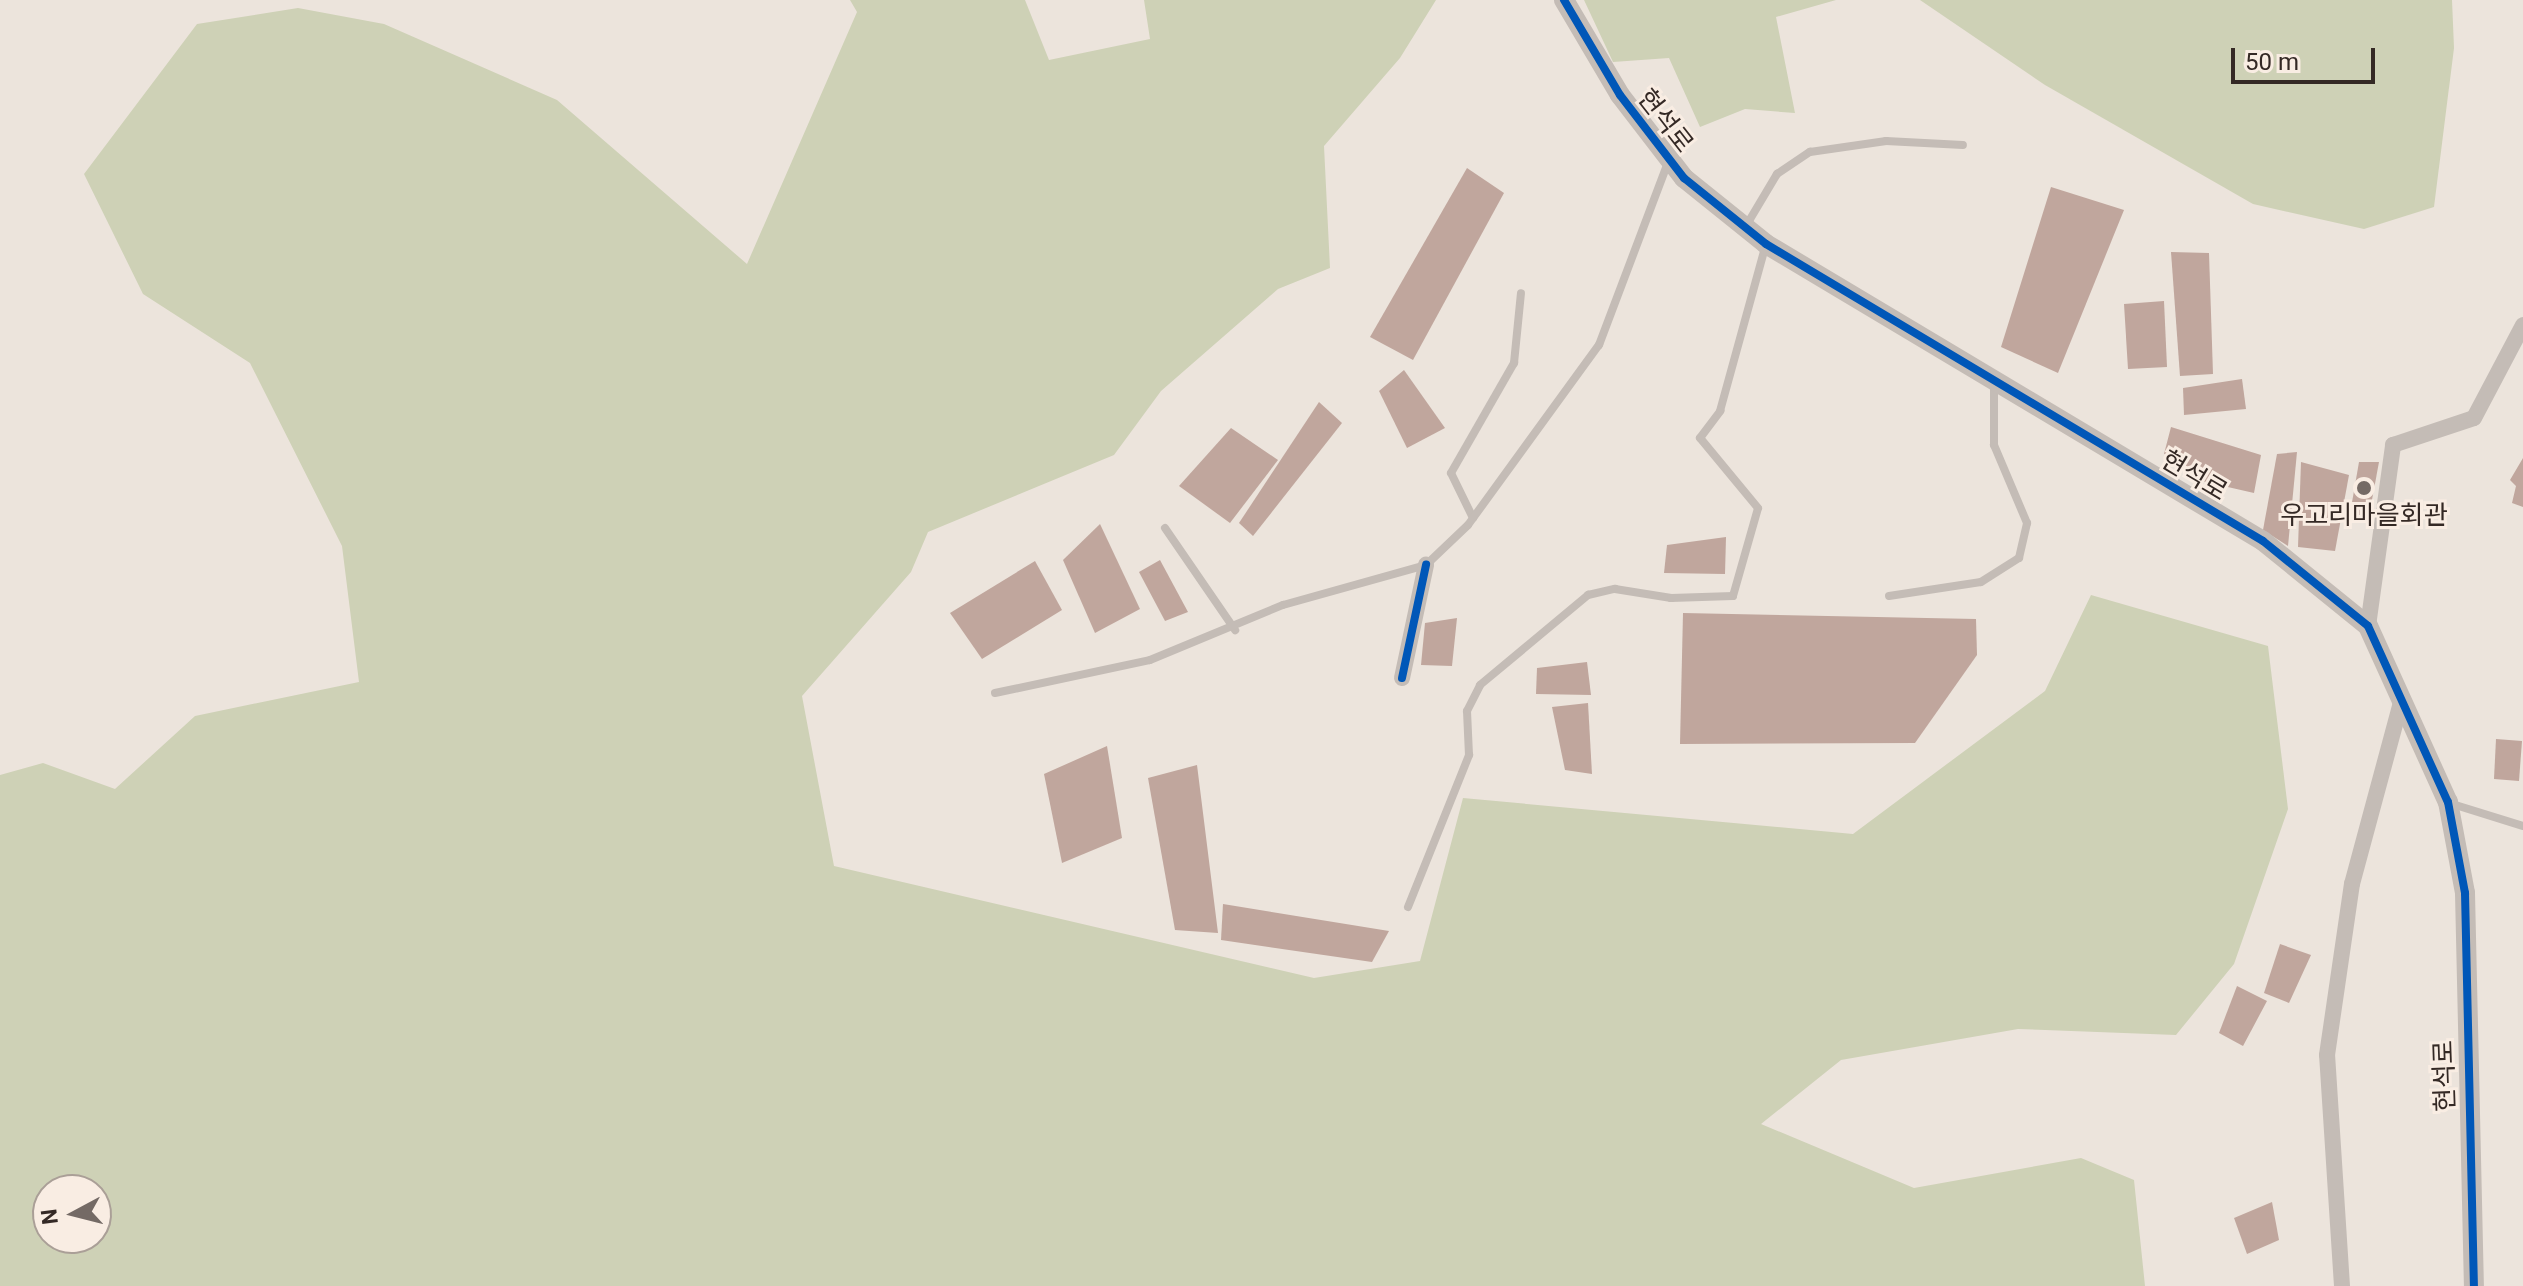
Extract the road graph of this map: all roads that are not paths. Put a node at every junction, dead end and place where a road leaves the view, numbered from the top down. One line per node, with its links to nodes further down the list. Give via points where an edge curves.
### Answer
1 (1564, 0): 3 (street, 현석로, via 1620,95)
2 (1963, 145): 4 (lane, via 1886,141 1810,152 1777,174)
3 (1669, 159): 4 (street, 현석로); 9 (lane, via 1599,345)
4 (1745, 227): 5 (street, 현석로)
5 (1766, 244): 8 (street, 현석로); 20 (lane, via 1720,411 1700,438 1758,508 1733,596 1671,598 1615,589 1588,595 1480,685 1467,711 1469,755)
6 (1521, 293): 9 (lane, via 1514,363 1451,473)
7 (2523, 325): 13 (street, via 2474,418 2393,445)
8 (1994, 380): 12 (lane, via 1994,445 2027,523 2019,558 1981,582); 13 (street, 현석로, via 2263,541)
9 (1473, 518): 11 (lane)
10 (1165, 528): 14 (lane)
11 (1426, 565): 14 (lane, via 1283,605); 15 (street)
12 (1889, 596)
13 (2368, 626): 17 (street, 현석로)
14 (1235, 630): 16 (lane, via 1150,660)
15 (1402, 678)
16 (995, 693)
17 (2402, 699): 18 (street, 현석로); 21 (street, via 2352,884 2327,1055)
18 (2448, 802): 19 (lane); 22 (street, 현석로, via 2465,893)
19 (2523, 826)
20 (1408, 907)
21 (2342, 1286)
22 (2474, 1286)

